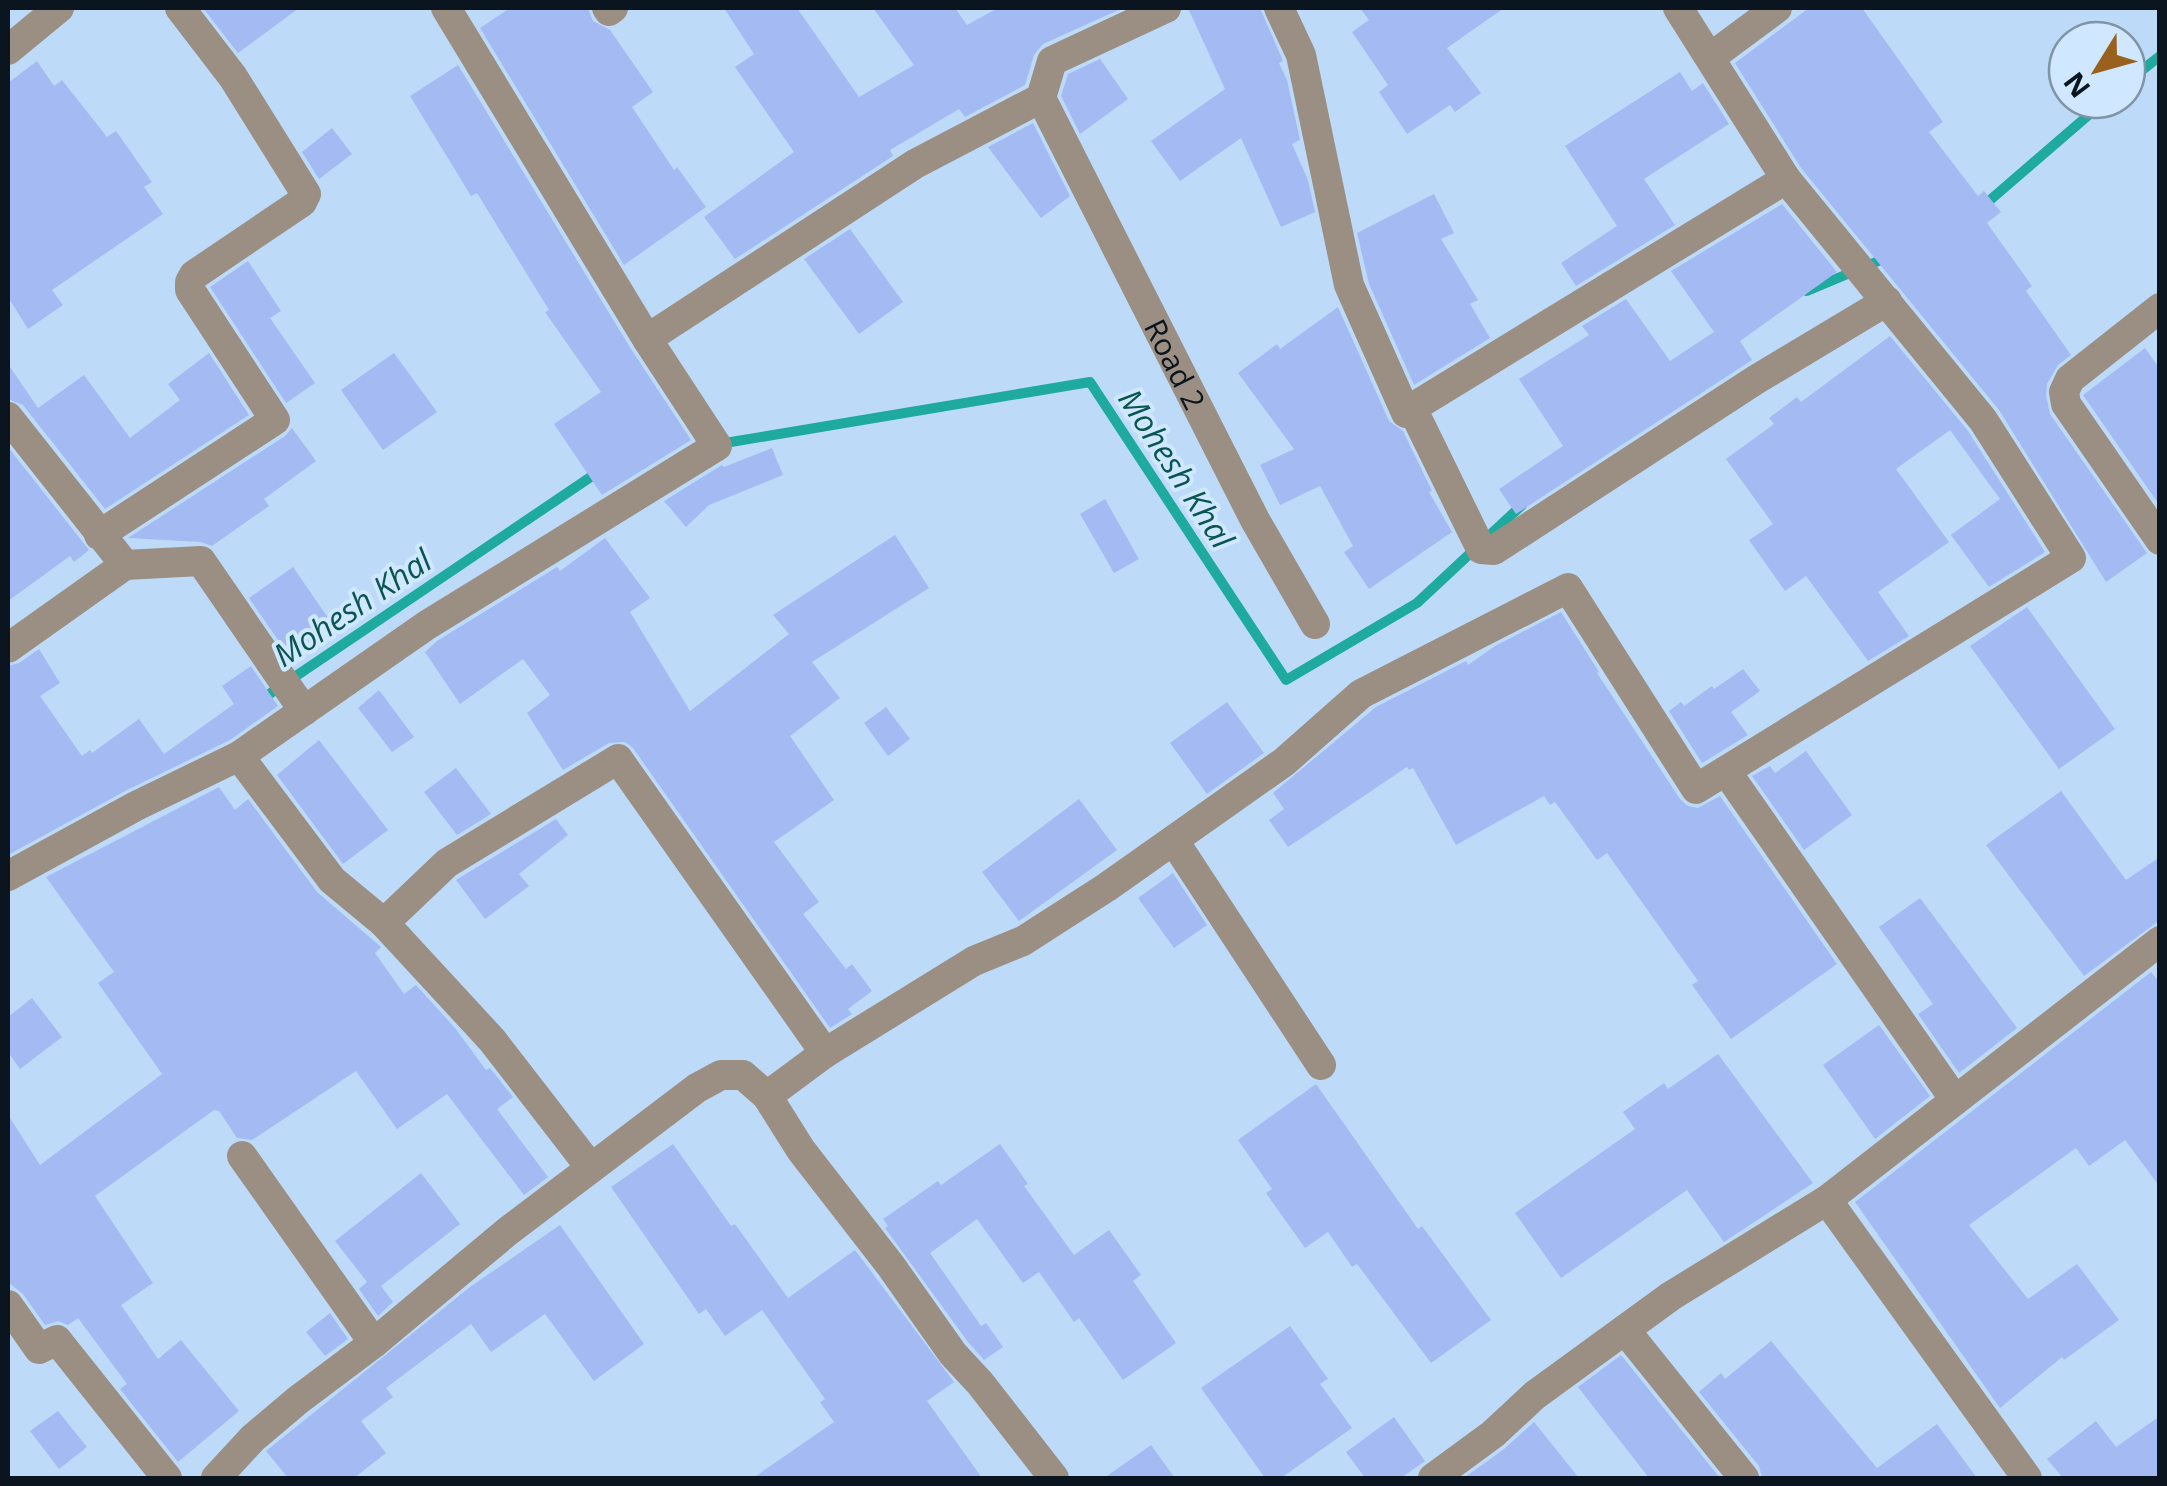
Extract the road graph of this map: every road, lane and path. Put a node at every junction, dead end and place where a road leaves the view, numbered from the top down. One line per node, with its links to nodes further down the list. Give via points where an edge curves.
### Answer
1 (60, 8): 8 (street)
2 (180, 8): 17 (street, via 233,77 306,194 190,282 275,420)
3 (446, 8): 14 (street)
4 (1166, 8): 10 (street, via 1052,61)
5 (1279, 8): 15 (street, via 1301,55 1350,285 1406,412)
6 (1678, 8): 9 (street)
7 (1777, 8): 9 (street)
8 (8, 50)
9 (1710, 58): 11 (street)
10 (1041, 98): 14 (street, via 915,164); 20 (street, Road 2, via 1254,520)
11 (1786, 179): 12 (street); 15 (street)
12 (1888, 301): 15 (street, via 1494,550 1481,550); 24 (street, via 1983,420 2071,558)
13 (2160, 308): 18 (street, via 2070,380 2064,392)
14 (648, 339): 22 (street, via 717,446 427,625)
15 (1412, 408)
16 (8, 417): 17 (street)
17 (98, 534): 19 (street)
18 (2160, 540)
19 (125, 565): 21 (street); 22 (street, via 201,560)
20 (1315, 624)
21 (8, 648)
22 (304, 711): 23 (street)
23 (239, 756): 26 (street); 27 (street, via 332,880)
24 (1726, 771): 25 (street, via 1696,789 1568,588 1361,694 1284,762); 32 (street)
25 (1174, 841): 29 (street, via 1023,941 974,961); 30 (street)
26 (8, 876)
27 (384, 924): 29 (street, via 447,864 618,759); 34 (street, via 492,1040)
28 (2158, 948): 32 (street)
29 (825, 1053): 31 (street)
30 (1321, 1065)
31 (768, 1096): 34 (street, via 743,1074 722,1076); 41 (street, via 953,1354)
32 (1955, 1100): 35 (street)
33 (242, 1156): 38 (street)
34 (591, 1168): 38 (street)
35 (1827, 1200): 37 (street); 44 (street)
36 (8, 1306): 39 (street, via 39,1349 57,1340)
37 (1625, 1330): 42 (street); 43 (street)
38 (374, 1343): 40 (street, via 253,1438)
39 (167, 1478)
40 (216, 1478)
41 (1054, 1478)
42 (1434, 1478)
43 (1744, 1478)
44 (2027, 1478)

